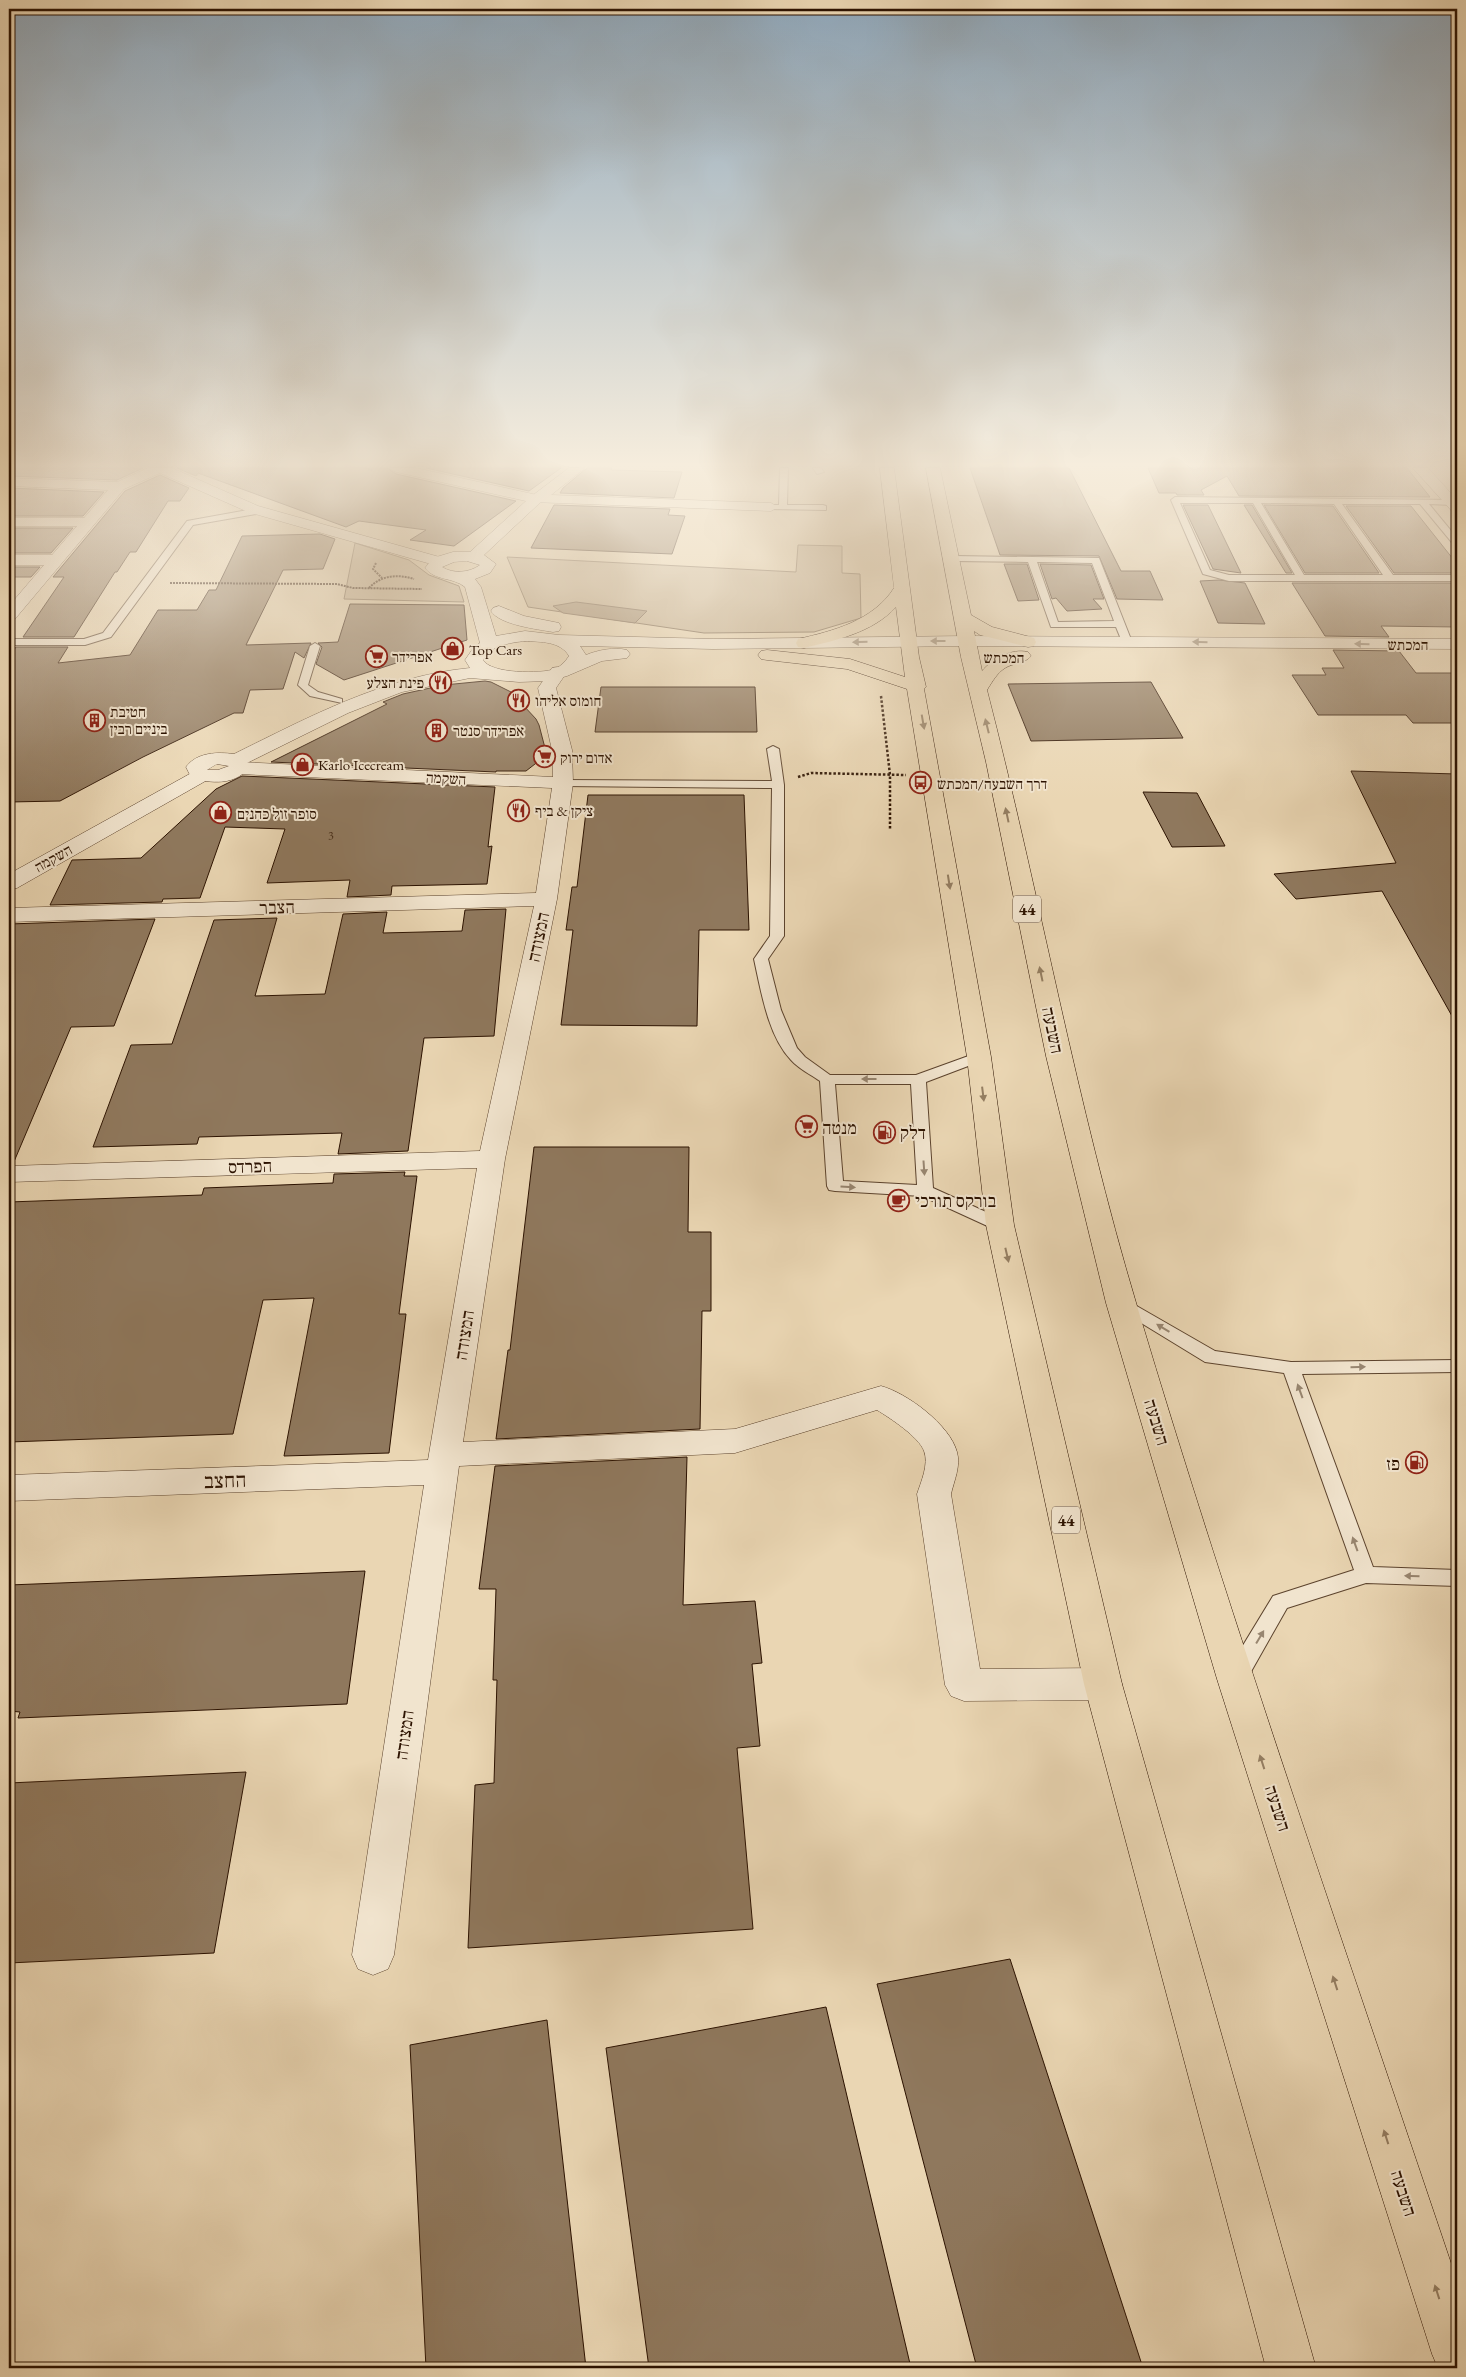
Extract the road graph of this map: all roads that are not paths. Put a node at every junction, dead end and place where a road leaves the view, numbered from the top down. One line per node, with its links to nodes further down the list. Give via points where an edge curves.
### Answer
1 (39, 579): 10 (street)
2 (148, 579): 16 (lane, via 107,635 85,642)
3 (463, 579): 22 (street, via 473,587 486,627)
4 (487, 579): 11 (street)
5 (902, 579): 9 (highway, 44)
6 (956, 579): 12 (highway, השבעה / 44)
7 (1038, 579): 13 (lane, via 1054,625)
8 (1103, 579): 13 (lane)
9 (903, 586): 18 (highway, via 897,598 878,617); 27 (highway, 44)
10 (11, 611)
11 (499, 611): 14 (street, via 506,623); 19 (street, via 519,620 550,627)
12 (962, 617): 23 (highway, השבעה / 44); 24 (highway)
13 (1120, 624): 17 (lane)
14 (532, 637): 15 (street); 22 (street, via 508,638)
15 (560, 640): 19 (street); 28 (street, המצודה, via 577,651 578,658)
16 (9, 642)
17 (1127, 642): 20 (street, המכתש, one-way to 17); 24 (street, המכתש)
18 (804, 643): 19 (street); 27 (street, one-way to 18)
19 (713, 644)
20 (1457, 644)
21 (314, 646): 31 (lane, via 303,685 313,694)
22 (485, 646): 29 (street, via 475,655 475,663); 31 (street)
23 (968, 649): 24 (street, המכתש); 27 (street, המכתש); 30 (highway, השבעה / 44)
24 (1025, 649): 26 (street, המכתש); 30 (highway, via 992,669)
25 (768, 655): 27 (street); 27 (highway, via 831,660 864,668); 28 (street, via 617,654 599,656)
26 (1457, 660)
27 (912, 662): 40 (highway, 44, one-way to 40)
28 (564, 669): 29 (street, via 542,676); 32 (street, המצודה, via 547,688)
29 (501, 676): 32 (street, המצודה, via 530,684); 34 (street, via 479,673 444,677 383,692)
30 (979, 689): 47 (highway, השבעה / 44, one-way to 30, via 1058,1056)
31 (338, 701): 34 (street)
32 (555, 718): 35 (street, המצודה, via 562,750)
33 (773, 749): 36 (lane)
34 (232, 762): 35 (street, השקמה); 37 (street, השקמה, via 209,760 199,764 196,770 202,775)
35 (564, 783): 36 (lane); 38 (street, המצודה)
36 (778, 784): 41 (lane, via 778,936 761,959 766,987 795,1056)
37 (9, 883)
38 (546, 899): 39 (street, הצבר); 43 (street, המצודה)
39 (9, 915)
40 (978, 1057): 42 (lane); 46 (highway, 44, one-way to 46)
41 (828, 1079): 42 (lane, one-way to 41); 45 (lane, one-way to 45, via 835,1186)
42 (918, 1080): 45 (lane, one-way to 45)
43 (492, 1159): 44 (street, הפרדס); 50 (street, המצודה)
44 (9, 1174)
45 (925, 1191): 46 (lane)
46 (1000, 1225): 55 (highway, 44, one-way to 55)
47 (1120, 1303): 49 (lane, one-way to 47, via 1211,1357); 54 (highway, השבעה / 44)
48 (1457, 1366): 49 (lane, one-way to 48)
49 (1291, 1368): 52 (lane, one-way to 49)
50 (443, 1463): 51 (street, החצב); 55 (street, החצב, via 735,1441 881,1397 913,1417 941,1450 942,1464 934,1494 964,1685); 56 (street, המצודה)
51 (9, 1488)
52 (1366, 1574): 53 (lane, one-way to 52); 54 (lane, one-way to 52, via 1280,1602)
53 (1457, 1578)
54 (1235, 1678): 57 (highway, השבעה / 44, one-way to 54)
55 (1103, 1684): 58 (highway, 44)
56 (373, 1955)
57 (1457, 2354)
58 (1291, 2368)

